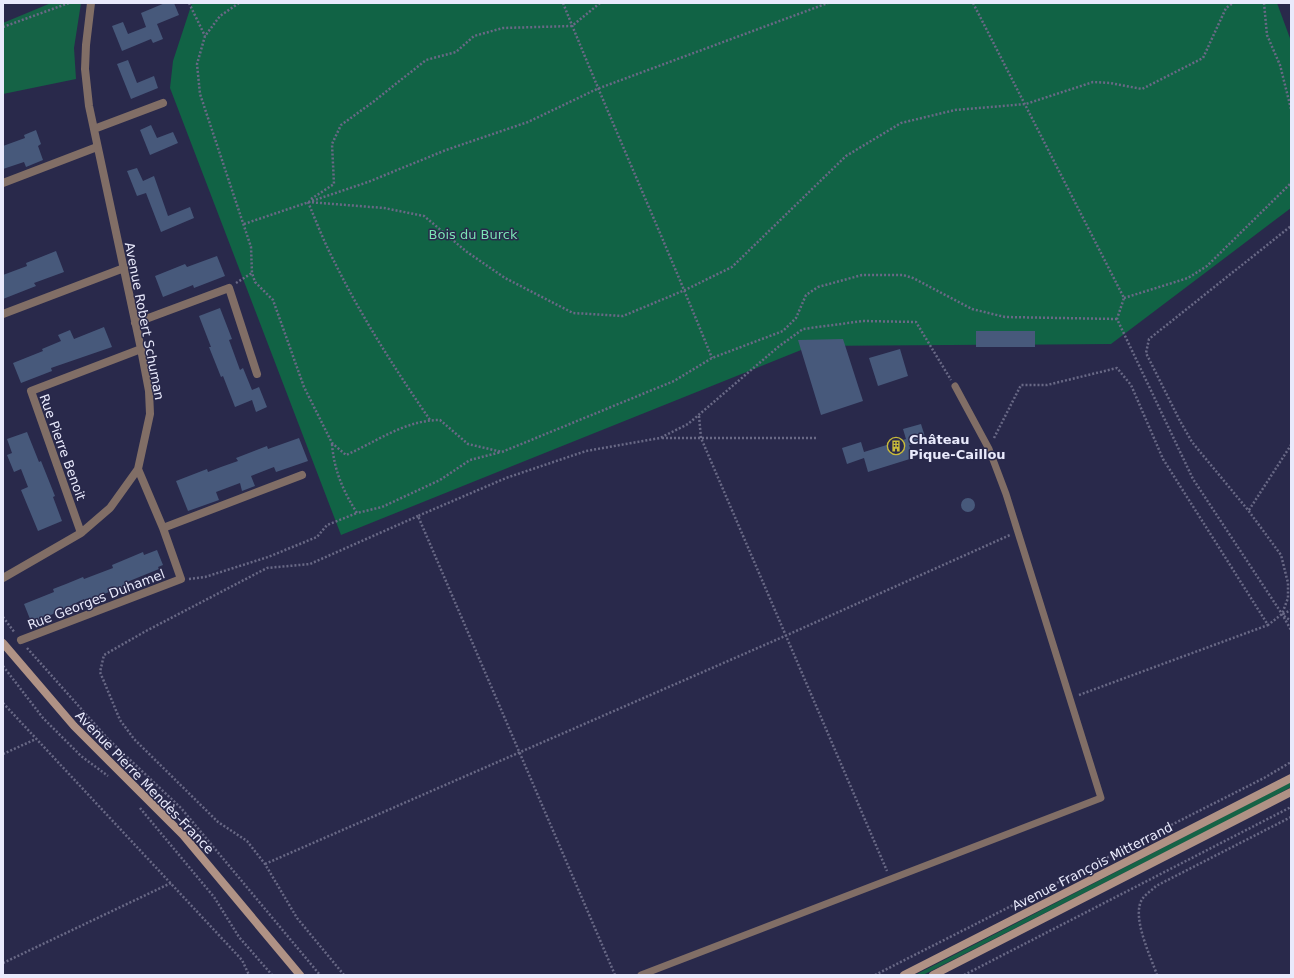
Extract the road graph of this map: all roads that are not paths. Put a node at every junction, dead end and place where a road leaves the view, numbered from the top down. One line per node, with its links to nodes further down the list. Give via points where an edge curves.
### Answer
1 (91, 3): 3 (street, Avenue Robert Schuman, via 85,69)
2 (163, 103): 3 (street)
3 (94, 129): 4 (street, Avenue Robert Schuman)
4 (97, 148): 5 (street); 6 (street, Avenue Robert Schuman)
5 (3, 183)
6 (124, 268): 7 (street); 8 (street, Avenue Robert Schuman)
7 (3, 314)
8 (135, 323): 9 (street, Avenue Robert Schuman); 10 (street, via 229,288)
9 (141, 348): 12 (street, Avenue Robert Schuman, via 149,391 150,414); 15 (street, Rue Pierre Benoit, via 30,391)
10 (257, 374)
11 (955, 386): 22 (lane, via 989,449 1018,532 1101,798)
12 (138, 469): 14 (street, Rue Georges Duhamel); 15 (street, Avenue Robert Schuman, via 110,508)
13 (302, 475): 14 (street)
14 (164, 528): 17 (street, Rue Georges Duhamel, via 181,579)
15 (81, 533): 16 (street, Avenue Robert Schuman)
16 (3, 578)
17 (21, 640)
18 (3, 643): 21 (main road, Avenue Pierre Mendès-France, via 74,726 183,835)
19 (1291, 778): 23 (main road, Avenue François Mitterrand)
20 (1291, 792): 24 (main road, Avenue François Mitterrand)
21 (300, 975)
22 (641, 975)
23 (904, 975)
24 (933, 975)

